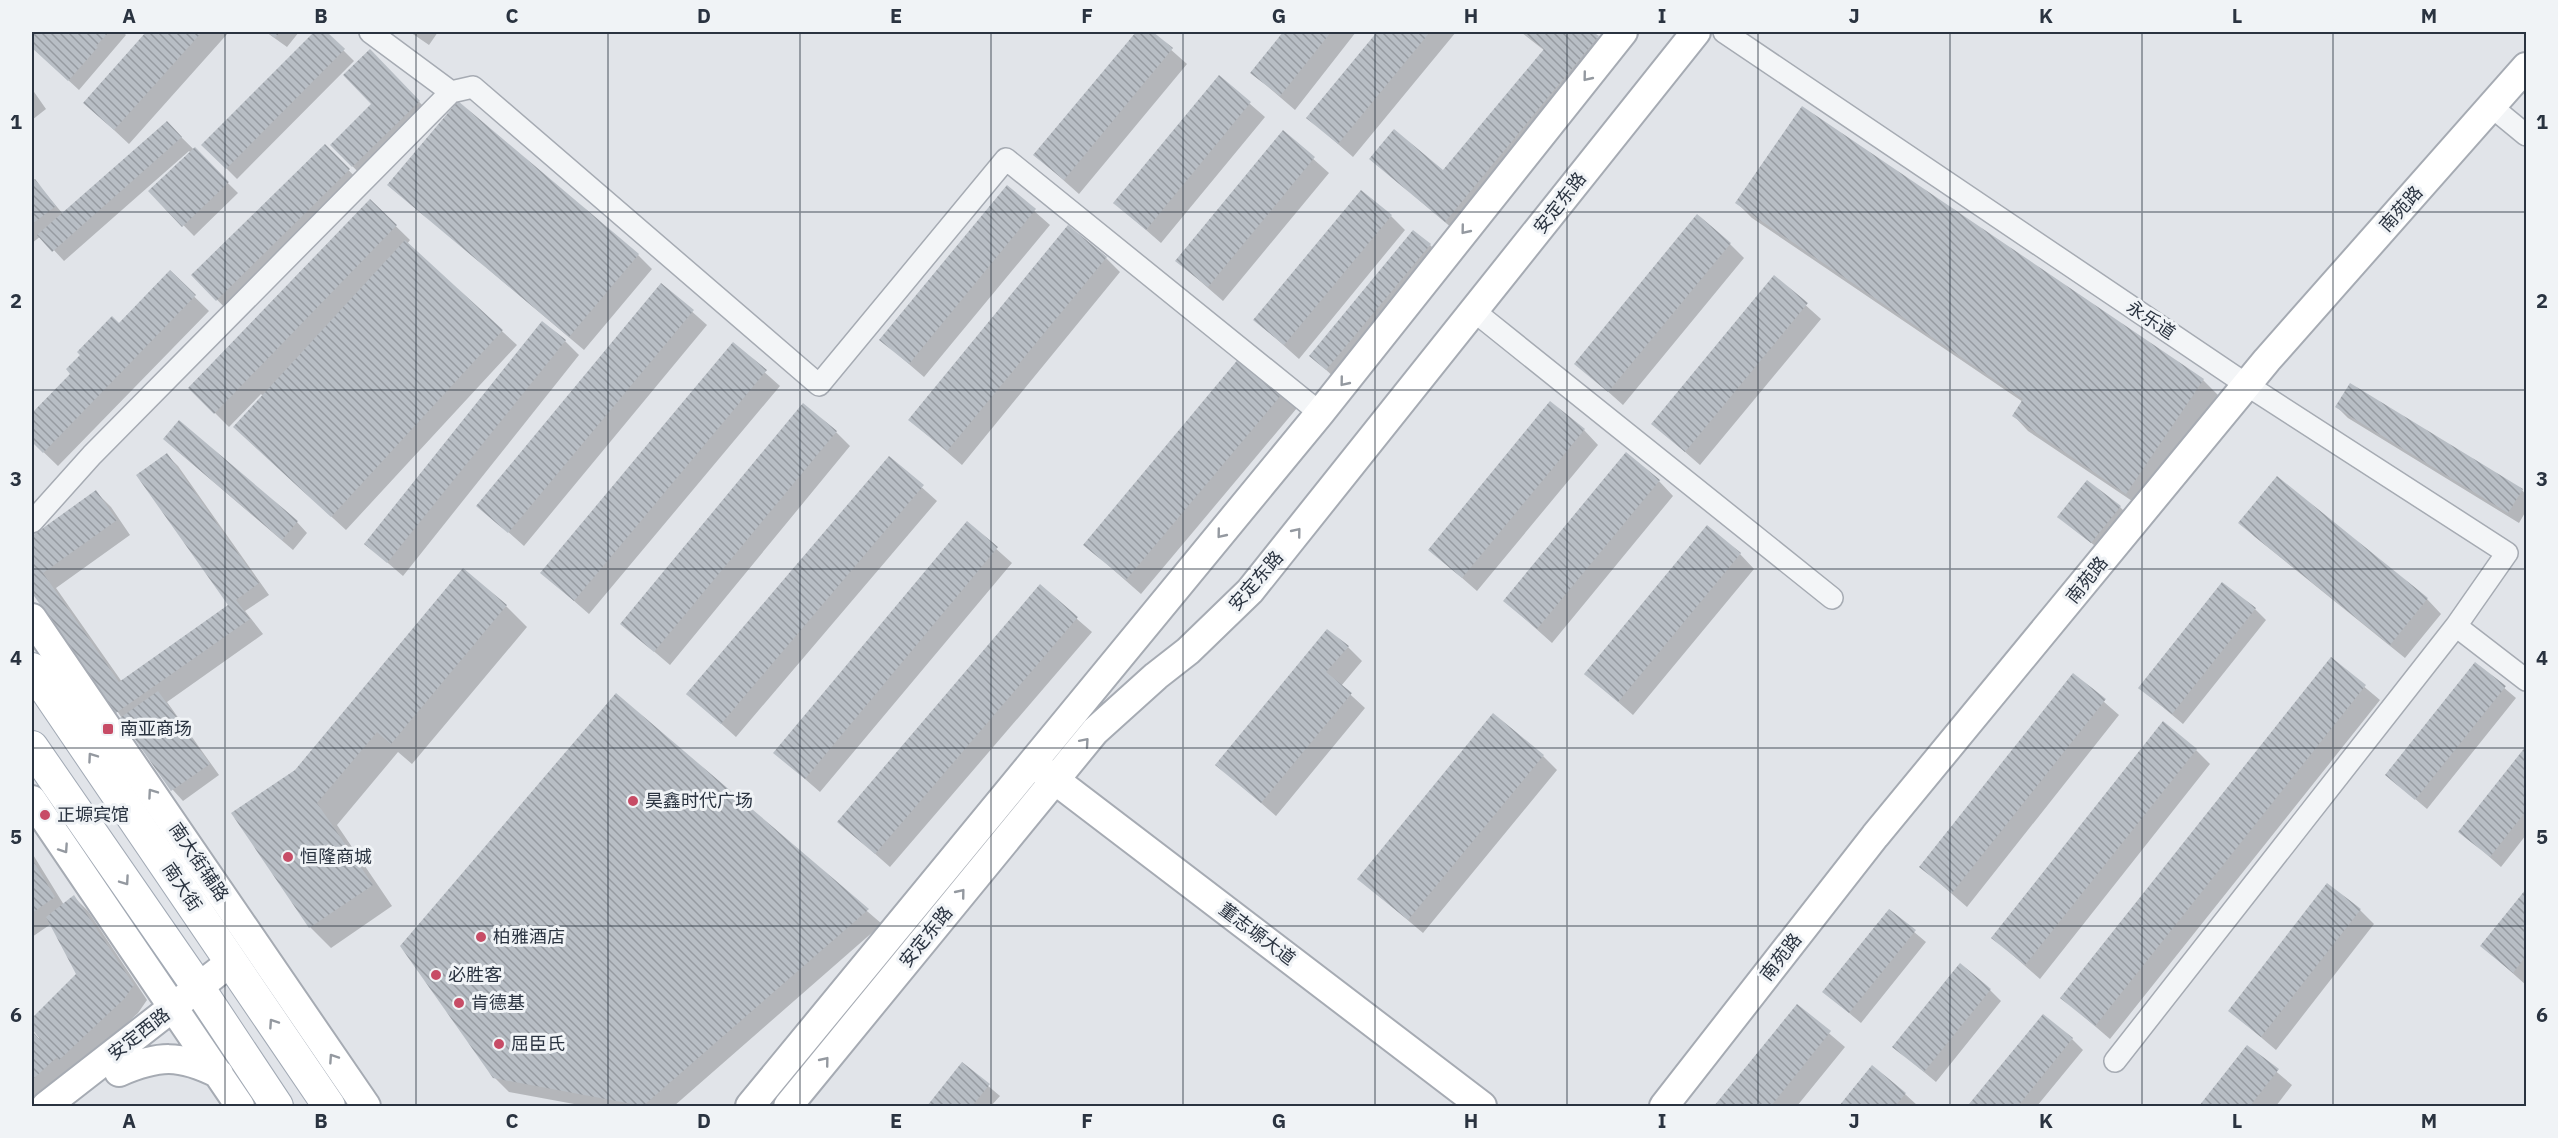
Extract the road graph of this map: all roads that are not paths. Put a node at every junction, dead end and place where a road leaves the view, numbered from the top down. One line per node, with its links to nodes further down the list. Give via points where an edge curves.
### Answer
1 (370, 32): 7 (street)
2 (1623, 32): 12 (street, 安定东路, one-way to 12)
3 (1696, 32): 10 (street, 安定东路)
4 (1724, 32): 11 (street, 永乐道)
5 (2526, 67): 8 (street, 南苑路)
6 (2526, 82): 8 (street, 南苑路)
7 (451, 92): 12 (street, via 473,87 819,385 1006,159); 13 (street, via 92,455)
8 (2495, 110): 9 (street); 11 (street, 南苑路)
9 (2526, 135)
10 (1474, 311): 14 (street); 21 (street, 安定东路, one-way to 10, via 1095,730 1188,651 1250,591)
11 (2251, 387): 16 (street, 永乐道, via 2507,553); 40 (street, 南苑路, via 1875,836); 41 (street, 南苑路, via 1883,843)
12 (1320, 412): 20 (street, 安定东路, one-way to 20)
13 (32, 522)
14 (1832, 598)
15 (32, 618): 35 (street, 南大街辅路, one-way to 15)
16 (2456, 626): 18 (street); 26 (street)
17 (32, 669): 23 (main road, 南大街, one-way to 17)
18 (2526, 680)
19 (32, 747): 24 (main road, one-way to 24)
20 (1028, 766): 21 (street, 董志塬大道); 36 (street, 安定东路)
21 (1050, 784): 37 (street, 安定东路, one-way to 21); 38 (street, 董志塬大道); 39 (street, 董志塬大道)
22 (32, 800): 25 (street, one-way to 25)
23 (237, 969): 24 (street, 安定西路); 34 (main road, 南大街, one-way to 23)
24 (203, 995): 25 (street, 安定西路); 33 (main road)
25 (178, 1015): 27 (street, 安定西路); 28 (street); 29 (street, 安定西路)
26 (2115, 1061)
27 (119, 1072): 28 (street, via 162,1058 186,1059); 30 (street, 安定西路)
28 (218, 1073): 31 (street); 32 (street)
29 (46, 1107)
30 (74, 1107)
31 (240, 1107)
32 (270, 1107)
33 (277, 1107)
34 (329, 1107)
35 (366, 1107)
36 (750, 1107)
37 (788, 1107)
38 (1462, 1107)
39 (1482, 1107)
40 (1664, 1107)
41 (1677, 1107)

